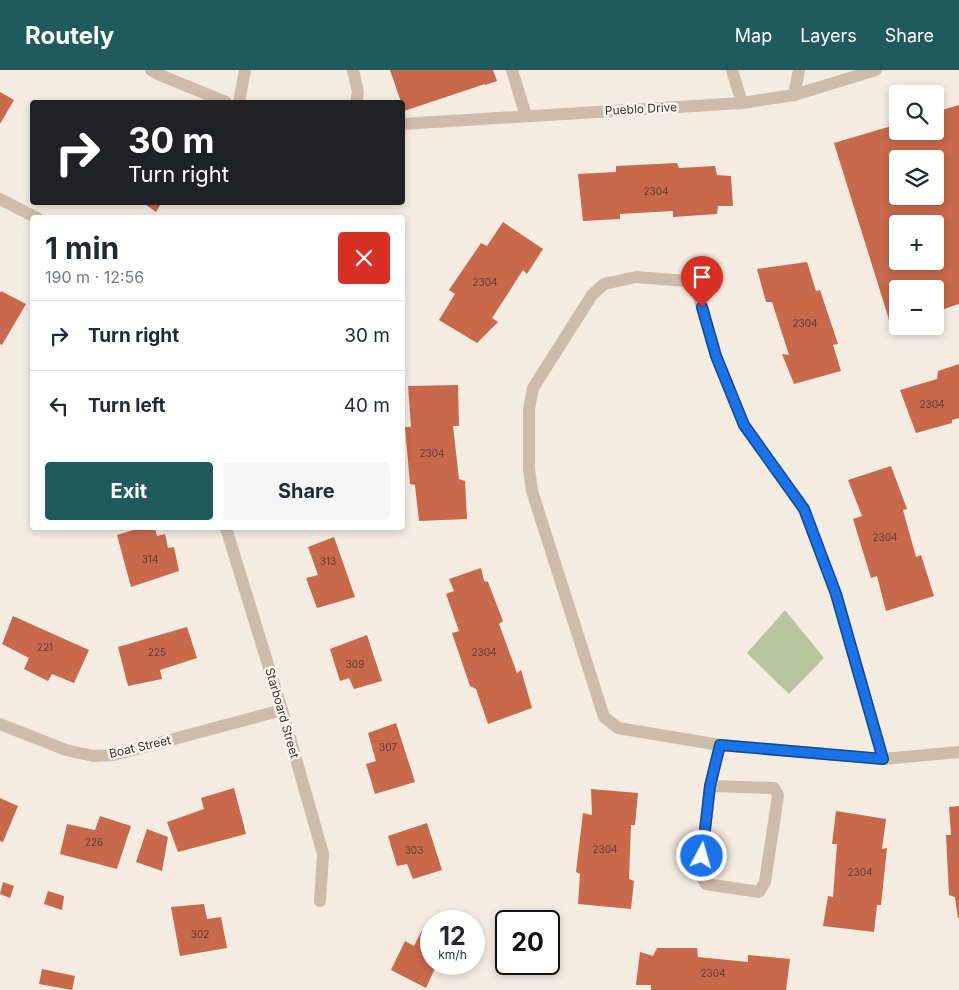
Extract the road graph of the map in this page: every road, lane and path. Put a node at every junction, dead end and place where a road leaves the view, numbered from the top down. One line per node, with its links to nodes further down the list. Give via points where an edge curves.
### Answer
1 (152, 70): 9 (street)
2 (245, 70): 10 (street)
3 (353, 70): 11 (street)
4 (512, 70): 13 (street)
5 (732, 70): 12 (street)
6 (799, 70): 8 (street)
7 (876, 70): 8 (street, Pueblo Drive)
8 (794, 95): 12 (street, Pueblo Drive)
9 (221, 100)
10 (239, 100)
11 (356, 100)
12 (742, 103): 13 (street, Pueblo Drive)
13 (526, 116): 14 (street, Pueblo Drive)
14 (405, 124)
15 (0, 199): 16 (street)
16 (31, 215)
17 (227, 530): 18 (street, Starboard Street)
18 (282, 710): 19 (street, Boat Street, via 114,754 93,756 66,750); 24 (street, Starboard Street, via 323,854)
19 (0, 724)
20 (720, 745): 22 (street); 22 (street, via 618,728 604,718 532,491 529,410 533,388 592,295 604,284 636,277 686,281 697,290 716,356 744,425 804,509 836,594); 23 (street)
21 (959, 752): 22 (street)
22 (883, 759)
23 (710, 786): 23 (street, via 774,788 778,795 765,882 759,892 706,884 700,874)
24 (320, 901)

